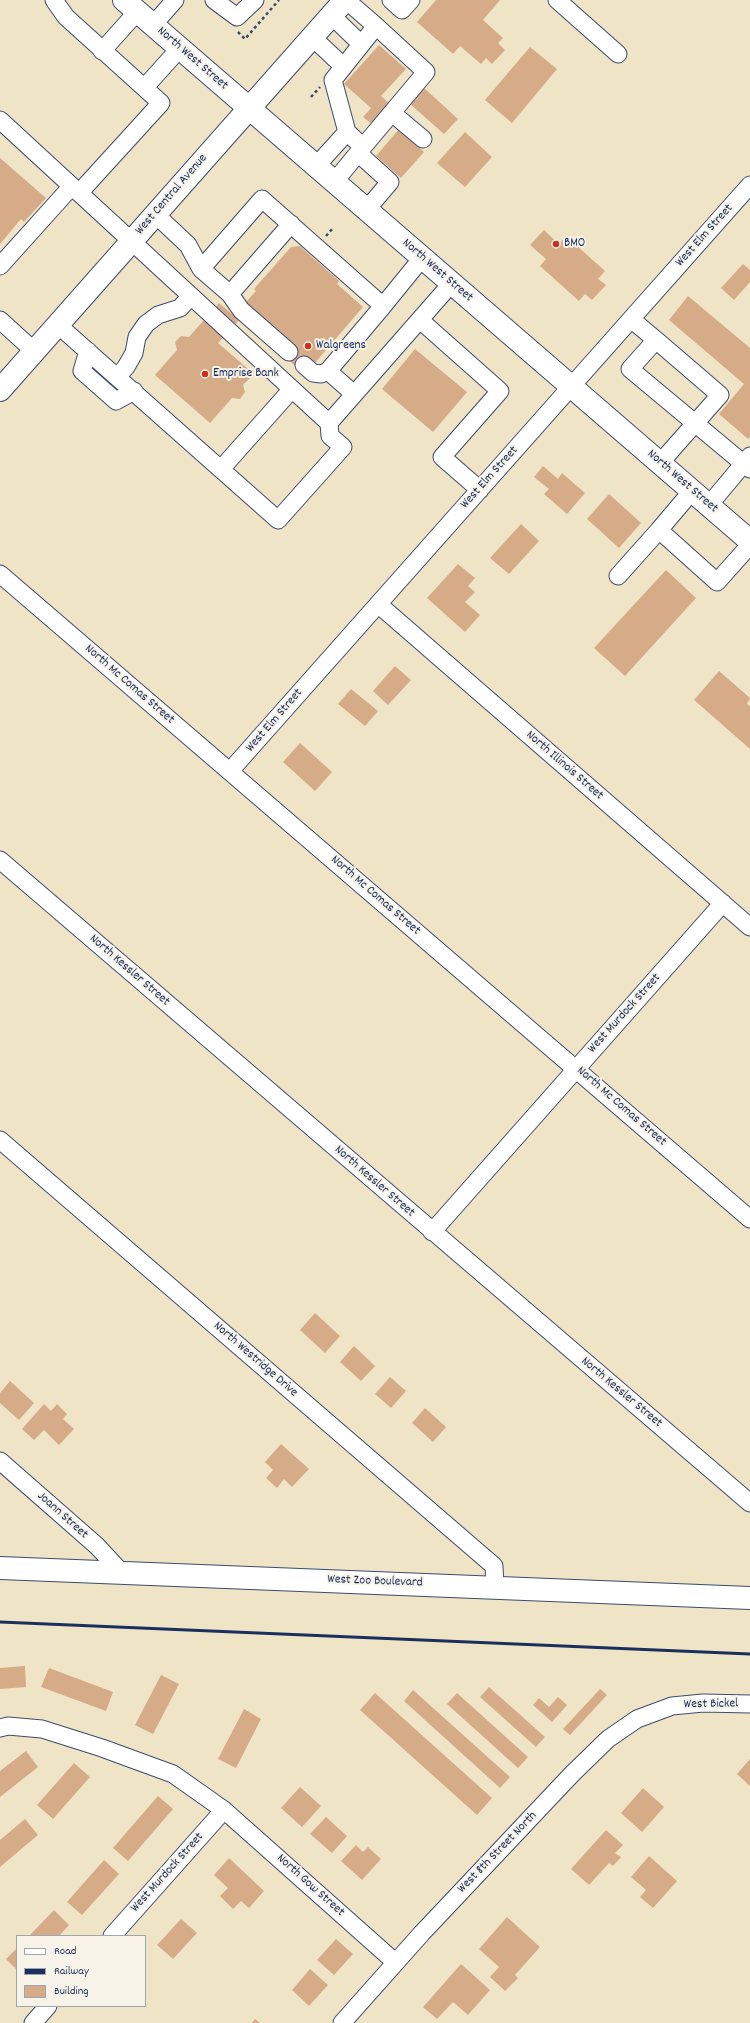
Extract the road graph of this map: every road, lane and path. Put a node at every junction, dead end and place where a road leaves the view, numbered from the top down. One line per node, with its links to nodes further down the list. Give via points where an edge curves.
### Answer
1 (54, 0): 15 (street, via 66,17)
2 (175, 0): 10 (street)
3 (214, 0): 9 (street)
4 (255, 0): 9 (street, via 237,17)
5 (391, 0): 6 (street, via 402,10)
6 (411, 0)
7 (557, 0): 16 (street)
8 (340, 4): 11 (street); 12 (main road, West Central Avenue); 13 (street)
9 (234, 6)
10 (138, 12): 14 (main road, North West Street); 15 (street)
11 (376, 26): 13 (street); 20 (street, via 426,72)
12 (312, 37): 17 (street); 19 (main road, West Central Avenue)
13 (361, 44): 17 (street)
14 (180, 48): 18 (street); 19 (main road, North West Street)
15 (102, 51): 18 (street)
16 (618, 54)
17 (343, 66): 22 (street, via 333,80)
18 (144, 87): 28 (street, via 161,103)
19 (249, 109): 25 (main road, North West Street); 30 (main road, West Central Avenue)
20 (392, 113): 23 (street); 24 (street)
21 (0, 120): 28 (street)
22 (346, 132): 24 (street); 25 (street)
23 (423, 139)
24 (361, 150): 26 (street); 29 (street, via 390,182)
25 (317, 165): 26 (main road, North West Street)
26 (335, 181): 29 (main road, North West Street)
27 (750, 185): 40 (street, West Elm Street)
28 (76, 190): 32 (street); 34 (street)
29 (367, 210): 33 (main road, North West Street)
30 (155, 214): 32 (main road, West Central Avenue); 35 (street, via 188,245)
31 (290, 224): 35 (street, via 262,199); 37 (street); 39 (street)
32 (132, 241): 38 (street); 43 (main road, West Central Avenue)
33 (422, 258): 36 (main road, North West Street); 39 (street)
34 (0, 266)
35 (201, 268): 37 (street)
36 (451, 284): 42 (street); 51 (main road, North West Street)
37 (230, 294): 47 (street, via 241,310)
38 (191, 296): 50 (street, via 180,308 158,315 146,324 137,337 134,353); 52 (street)
39 (383, 306): 49 (street)
40 (631, 319): 44 (street); 51 (street, West Elm Street)
41 (0, 320): 46 (street)
42 (420, 320): 55 (street); 61 (street, via 500,391 442,457)
43 (58, 325): 45 (street); 46 (main road, West Central Avenue)
44 (656, 340): 57 (street, via 720,395); 57 (street, via 630,369)
45 (88, 351): 50 (street); 54 (street, via 82,371 116,401)
46 (34, 352): 53 (main road, West Central Avenue)
47 (289, 352)
48 (304, 365): 49 (street, via 313,373 321,374)
49 (328, 371): 55 (street)
50 (117, 376): 54 (street)
51 (571, 387): 58 (main road, North West Street); 61 (street, West Elm Street)
52 (292, 389): 56 (street); 60 (street)
53 (0, 390)
54 (134, 391): 60 (street)
55 (354, 394): 56 (street)
56 (328, 423): 60 (street, via 330,436 343,447 278,520)
57 (695, 423): 58 (street); 59 (street)
58 (660, 463): 62 (main road, North West Street)
59 (748, 463): 62 (street)
60 (221, 470)
61 (480, 490): 68 (street, West Elm Street)
62 (700, 498): 63 (street); 64 (main road, North West Street)
63 (659, 530): 65 (street, via 717,582); 67 (street)
64 (750, 541)
65 (750, 545)
66 (0, 574): 69 (street, North Mc Comas Street)
67 (618, 576)
68 (378, 604): 69 (street, West Elm Street); 71 (street, North Illinois Street)
69 (230, 771): 73 (street, North Mc Comas Street)
70 (0, 860): 76 (street, North Kessler Street)
71 (723, 903): 72 (street, North Illinois Street); 73 (street, West Murdock Street)
72 (750, 927)
73 (576, 1069): 75 (street, North Mc Comas Street); 76 (street, West Murdock Street)
74 (0, 1140): 81 (street, North Westridge Drive, via 494,1566)
75 (750, 1219)
76 (432, 1232): 78 (street, North Kessler Street)
77 (0, 1461): 80 (street, Joann Street, via 96,1546)
78 (750, 1503)
79 (0, 1568): 80 (main road, West Zoo Boulevard)
80 (122, 1573): 81 (main road, West Zoo Boulevard)
81 (495, 1587): 82 (main road, West Zoo Boulevard)
82 (750, 1598)
83 (750, 1704): 84 (street, West Bickel, via 703,1703)
84 (672, 1706): 88 (street, West 8th Street North, via 637,1719 608,1740 561,1786)
85 (0, 1728): 86 (street, North Gow Street, via 8,1726 42,1729 128,1757 173,1774)
86 (224, 1810): 87 (street, West Murdock Street); 88 (street, North Gow Street)
87 (113, 1935)
88 (395, 1962): 91 (street, West 8th Street North)
89 (47, 2007): 90 (street)
90 (33, 2023)
91 (342, 2023)

